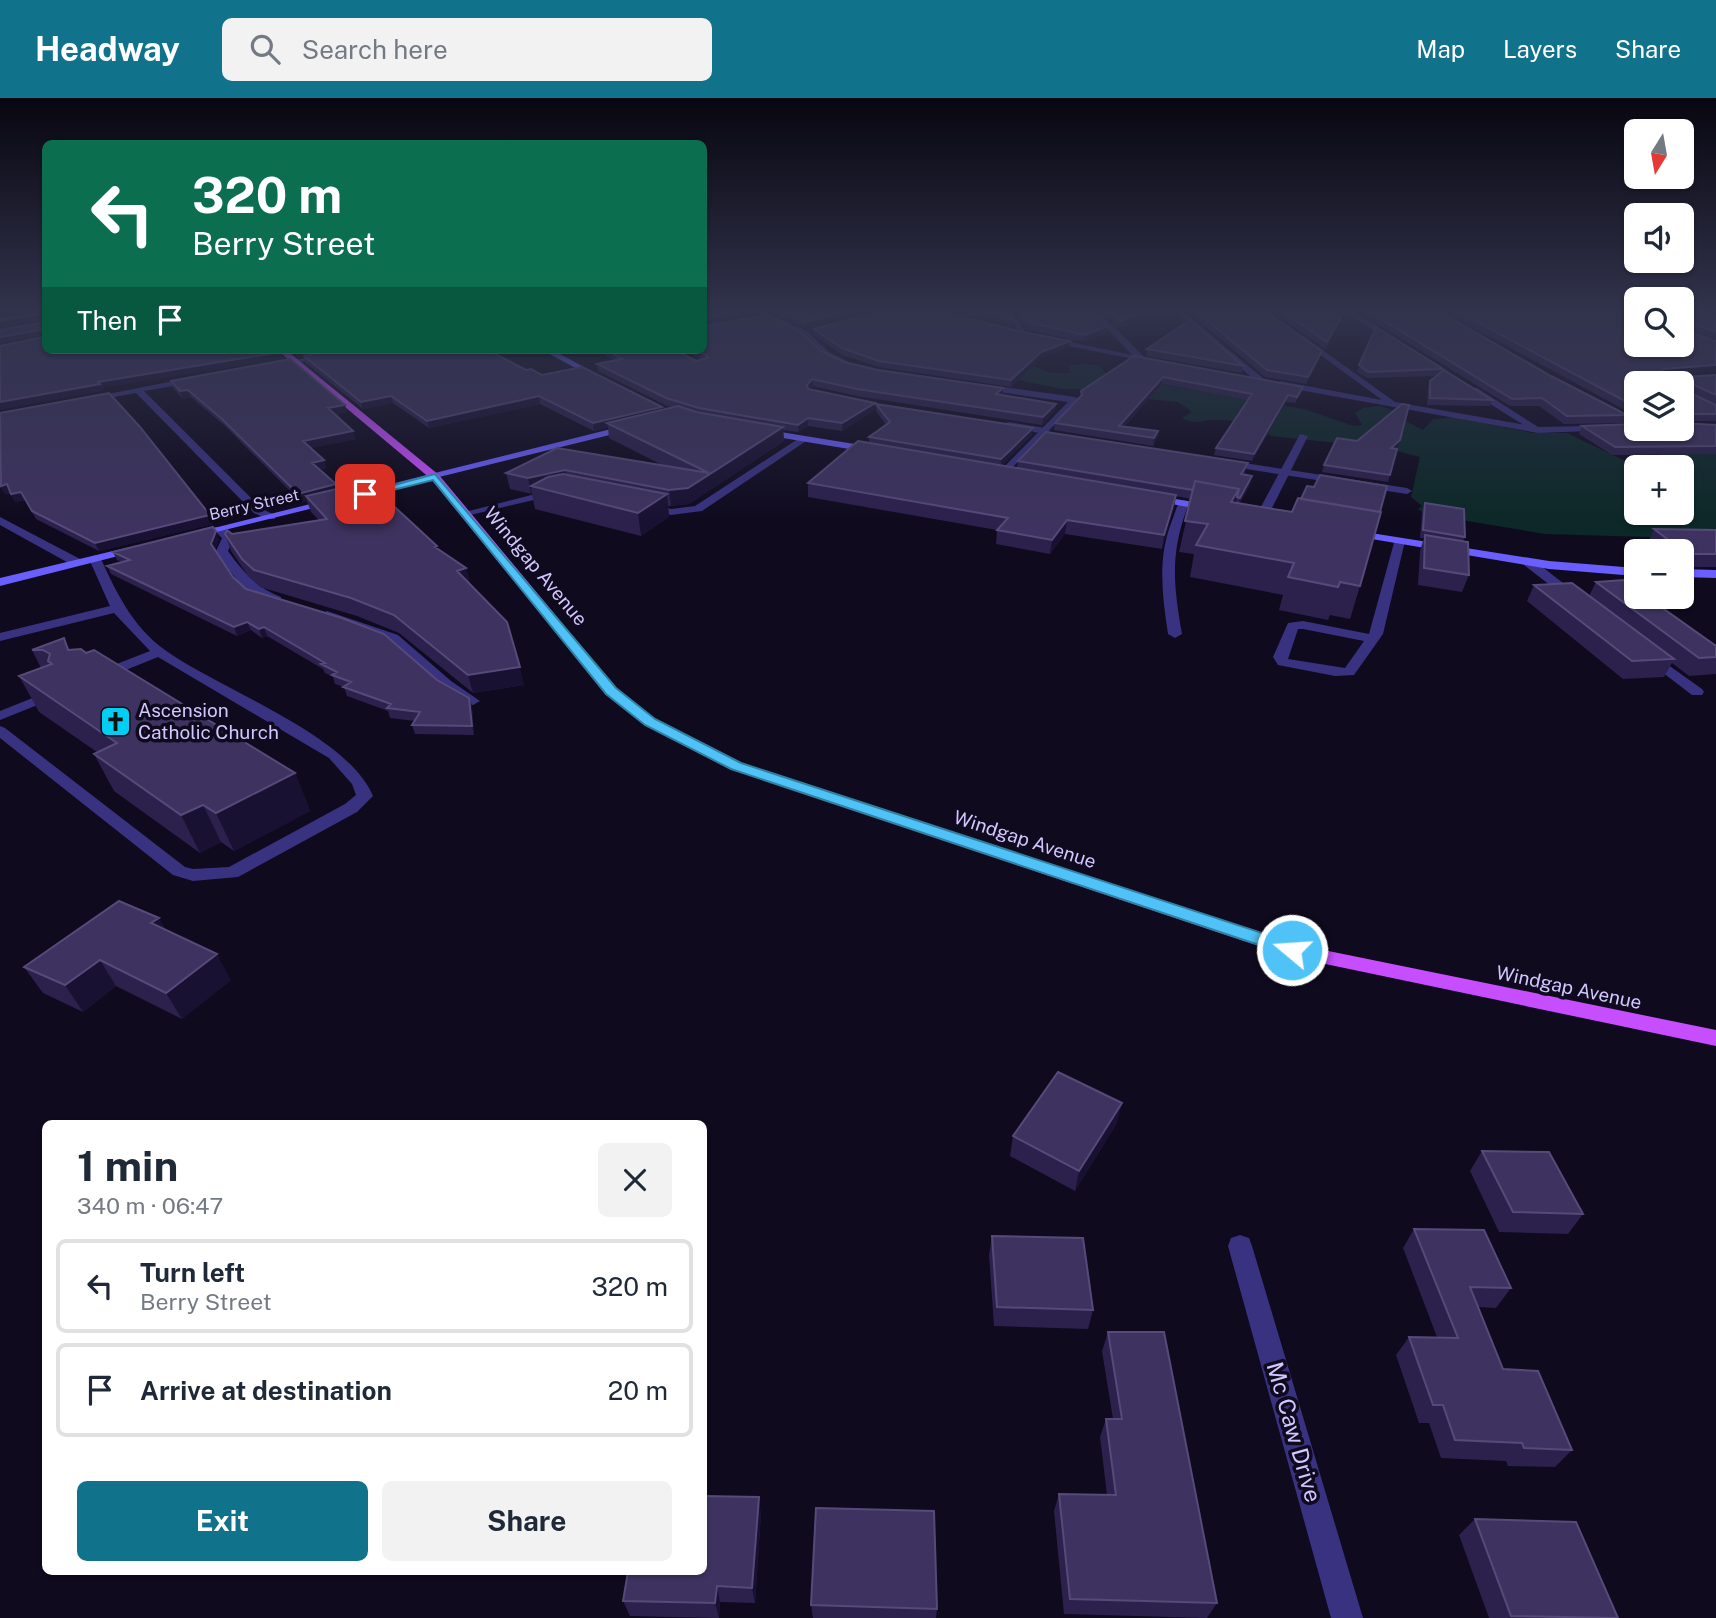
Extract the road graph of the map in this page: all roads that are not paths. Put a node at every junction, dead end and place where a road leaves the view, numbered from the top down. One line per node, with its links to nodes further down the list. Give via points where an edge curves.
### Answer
1 (198, 379): 11 (street)
2 (316, 379): 28 (main road, Windgap Avenue)
3 (603, 379): 8 (street)
4 (1250, 379): 7 (street)
5 (1259, 379): 7 (street)
6 (1359, 379): 13 (street)
7 (1261, 381): 13 (street)
8 (615, 385)
9 (970, 385): 19 (street, via 1075,400)
10 (1469, 387): 18 (street)
11 (138, 390): 12 (street); 38 (street, via 258,511)
12 (75, 401)
13 (1394, 404): 18 (street)
14 (992, 422): 19 (street)
15 (638, 425): 28 (street, Berry Street)
16 (1624, 426): 18 (street)
17 (751, 430): 21 (street)
18 (1538, 430)
19 (1048, 434): 26 (street)
20 (1303, 436): 25 (street)
21 (804, 439): 22 (street); 33 (street, via 698,509 671,512)
22 (890, 453)
23 (1217, 461): 25 (street)
24 (991, 471): 26 (street)
25 (1284, 472): 30 (street); 37 (street)
26 (1004, 473): 27 (street)
27 (1017, 475)
28 (435, 477): 35 (main road, Windgap Avenue); 38 (street, Berry Street)
29 (566, 491): 35 (street)
30 (1407, 491)
31 (1145, 497): 32 (street)
32 (1184, 503): 34 (street); 57 (street, via 1171,534 1165,573)
33 (635, 504)
34 (1223, 510)
35 (466, 513): 68 (main road, Windgap Avenue, via 611,691 650,722 736,766 1292,950)
36 (1249, 514): 37 (street)
37 (1262, 516): 39 (street)
38 (271, 517): 41 (street, Berry Street)
39 (1276, 519)
40 (0, 520): 48 (street)
41 (219, 529): 43 (street, Berry Street); 53 (street, via 228,537 222,551 242,581 256,592)
42 (1344, 531): 44 (street)
43 (182, 538)
44 (1399, 541): 47 (street); 59 (street)
45 (157, 544): 46 (street)
46 (95, 559): 48 (street); 55 (street)
47 (1528, 562): 49 (street); 54 (street)
48 (78, 563): 52 (street)
49 (1624, 571)
50 (1694, 573): 51 (street)
51 (1716, 574)
52 (0, 582)
53 (286, 603)
54 (1581, 603)
55 (117, 608): 58 (street); 61 (street)
56 (312, 610): 65 (street, via 393,638)
57 (1175, 634)
58 (0, 636)
59 (1372, 639): 59 (street, via 1349,671 1283,662 1280,657 1293,626)
60 (1633, 644): 64 (street)
61 (159, 652): 62 (street); 67 (street, via 334,755 359,782 365,796 232,873 193,875 179,871)
62 (91, 679)
63 (60, 691): 66 (street)
64 (1697, 692)
65 (473, 701)
66 (0, 716)
67 (0, 731)
68 (1716, 1038)
69 (1240, 1246): 70 (street, Mc Caw Drive)
70 (1347, 1618)

